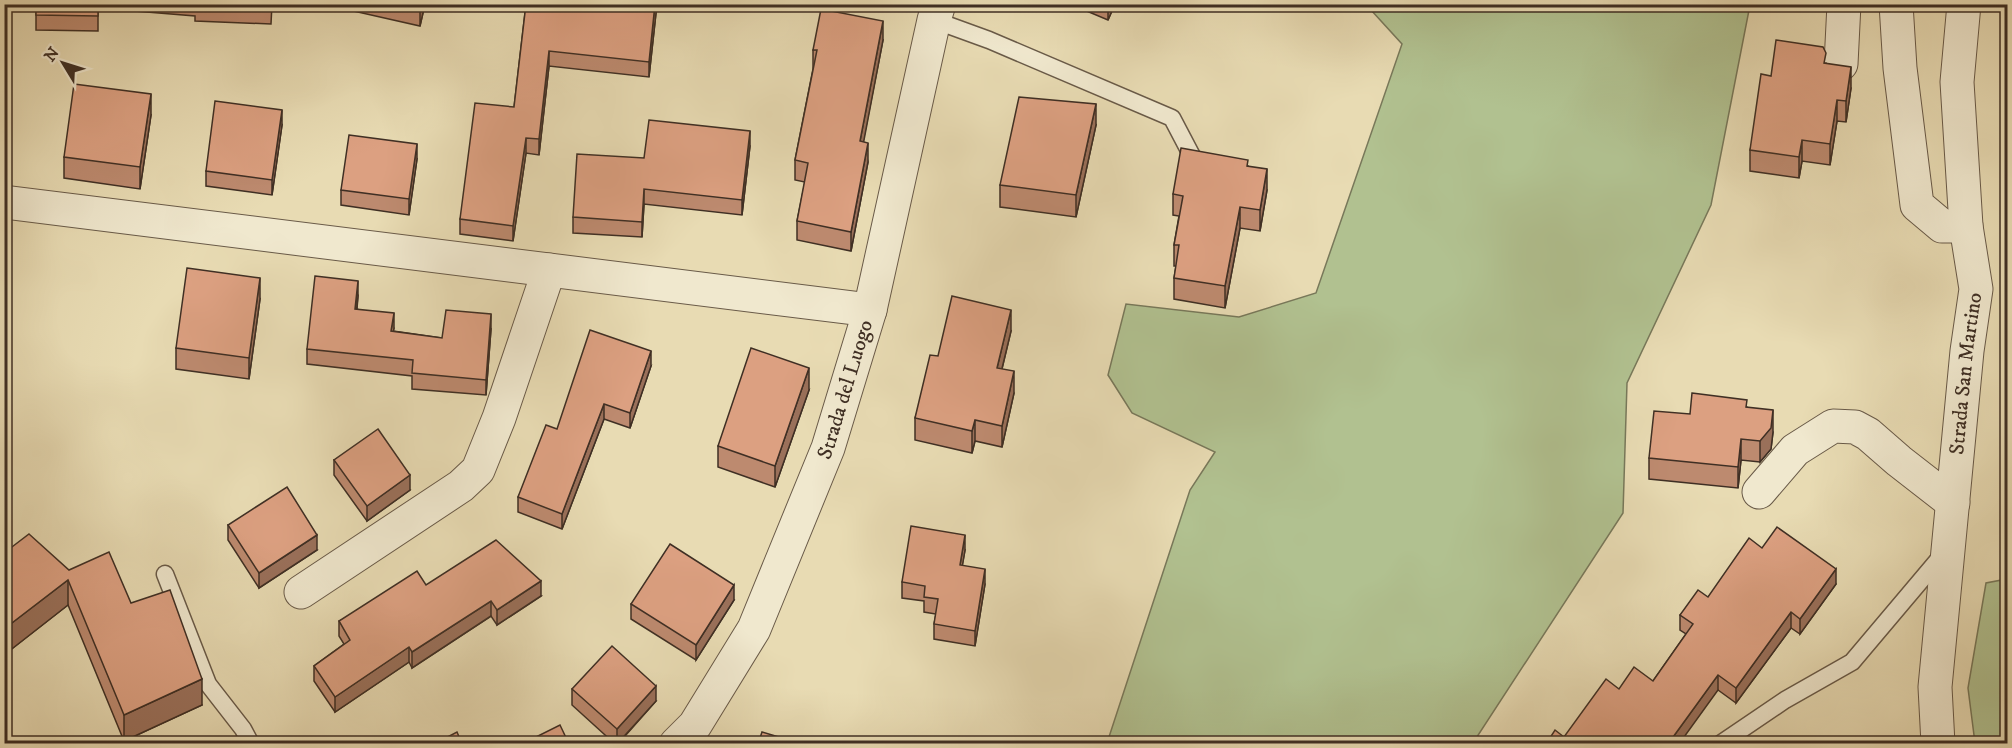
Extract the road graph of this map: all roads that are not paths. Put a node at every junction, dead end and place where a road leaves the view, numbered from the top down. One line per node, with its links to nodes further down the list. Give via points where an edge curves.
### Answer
1 (1844, 4): 5 (street)
2 (1896, 4): 8 (street, via 1917,205 1942,226)
3 (1964, 4): 8 (street, Strada San Martino, via 1957,82)
4 (936, 12): 6 (lane, via 989,40 1172,117); 10 (street, Strada del Luogo)
5 (1841, 64)
6 (1193, 158)
7 (4, 202): 9 (street)
8 (1966, 226): 12 (street, Strada San Martino, via 1976,289)
9 (549, 270): 10 (street); 15 (street, via 478,470 461,486)
10 (870, 310): 16 (street, Strada del Luogo, via 828,448 754,629)
11 (1759, 492): 12 (street, via 1795,450 1833,426 1855,427)
12 (1953, 503): 13 (street, Strada San Martino)
13 (1948, 548): 18 (lane, via 1852,662 1785,700); 19 (street, Strada San Martino, via 1935,687)
14 (165, 574): 17 (lane, via 208,684)
15 (301, 592)
16 (690, 737)
17 (251, 744)
18 (1720, 744)
19 (1938, 744)

